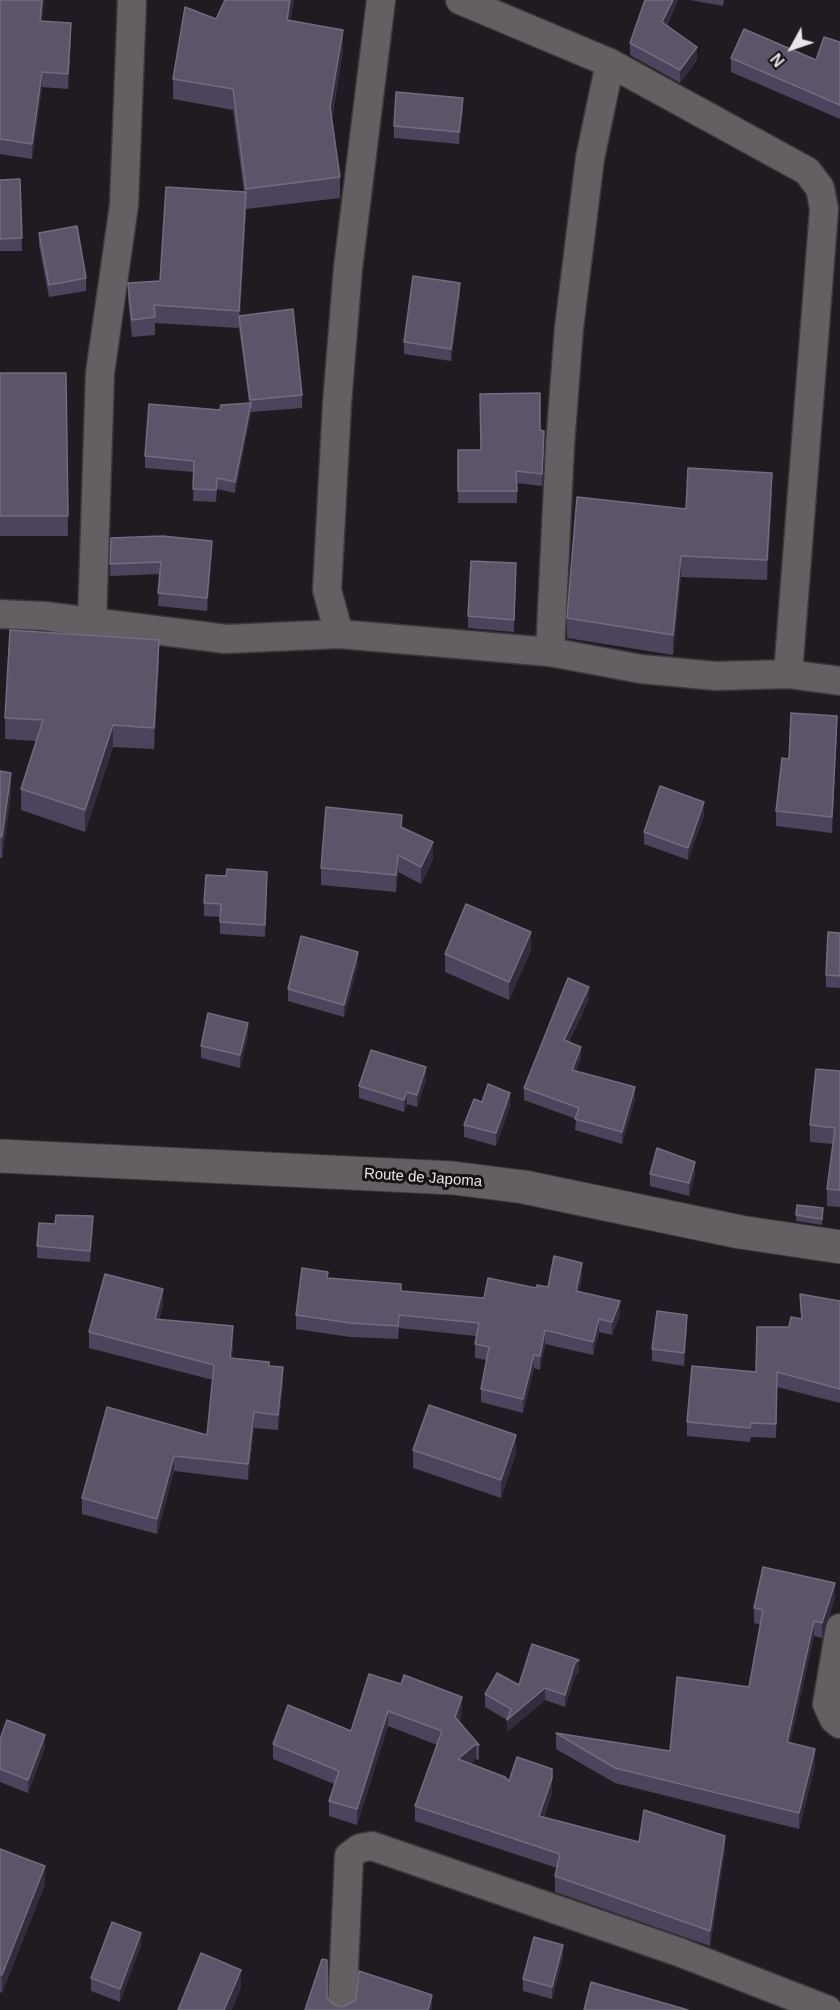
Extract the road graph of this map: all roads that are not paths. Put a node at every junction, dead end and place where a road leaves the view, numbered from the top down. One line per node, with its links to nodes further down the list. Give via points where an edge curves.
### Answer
1 (132, 0): 6 (street, via 124,204 100,373)
2 (381, 0): 7 (street, via 348,268 337,404 327,590)
3 (460, 0): 4 (street)
4 (610, 63): 8 (street, via 590,158 569,328); 9 (street, via 807,171 820,188 824,209)
5 (0, 614): 6 (street)
6 (92, 622): 7 (street, via 226,639)
7 (339, 634): 8 (street)
8 (550, 652): 9 (street, via 641,669 716,676)
9 (788, 674): 10 (street)
10 (840, 681)
11 (0, 1156): 12 (street, Route de Japoma, via 453,1178 524,1187 740,1232)
12 (840, 1247)
13 (840, 1628): 14 (street, via 827,1704)
14 (840, 1724)
15 (342, 2010): 16 (street, via 349,1856 372,1846 679,1952)
16 (828, 2010)

